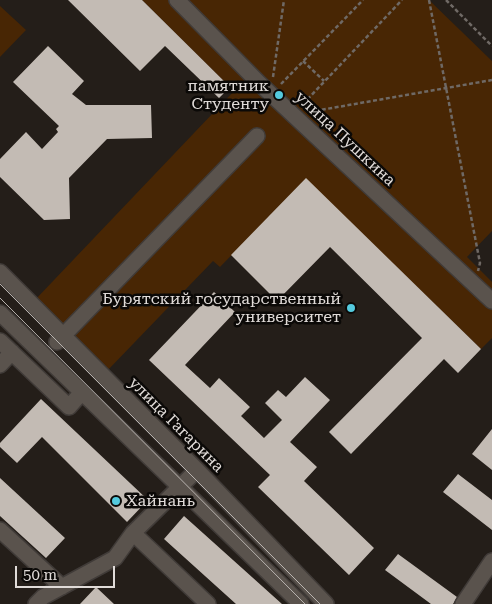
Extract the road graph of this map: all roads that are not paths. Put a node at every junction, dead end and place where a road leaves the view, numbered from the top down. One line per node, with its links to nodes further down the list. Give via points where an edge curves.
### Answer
1 (177, 0): 4 (street, улица Пушкина, via 271,94)
2 (257, 136): 6 (street)
3 (0, 272): 6 (street, улица Гагарина)
4 (492, 301)
5 (0, 313): 10 (street)
6 (60, 338): 11 (street, улица Гагарина)
7 (0, 341): 8 (street)
8 (12, 352): 9 (street); 10 (street, via 69,407)
9 (0, 365)
10 (82, 392): 12 (street)
11 (197, 470): 12 (street); 20 (street, улица Гагарина)
12 (179, 487): 14 (street); 19 (street)
13 (0, 530): 16 (street)
14 (133, 534): 16 (street, via 115,558); 18 (street)
15 (492, 561): 21 (street)
16 (62, 587): 17 (street)
17 (36, 604)
18 (208, 604)
19 (301, 604)
20 (326, 604)
21 (462, 604)

